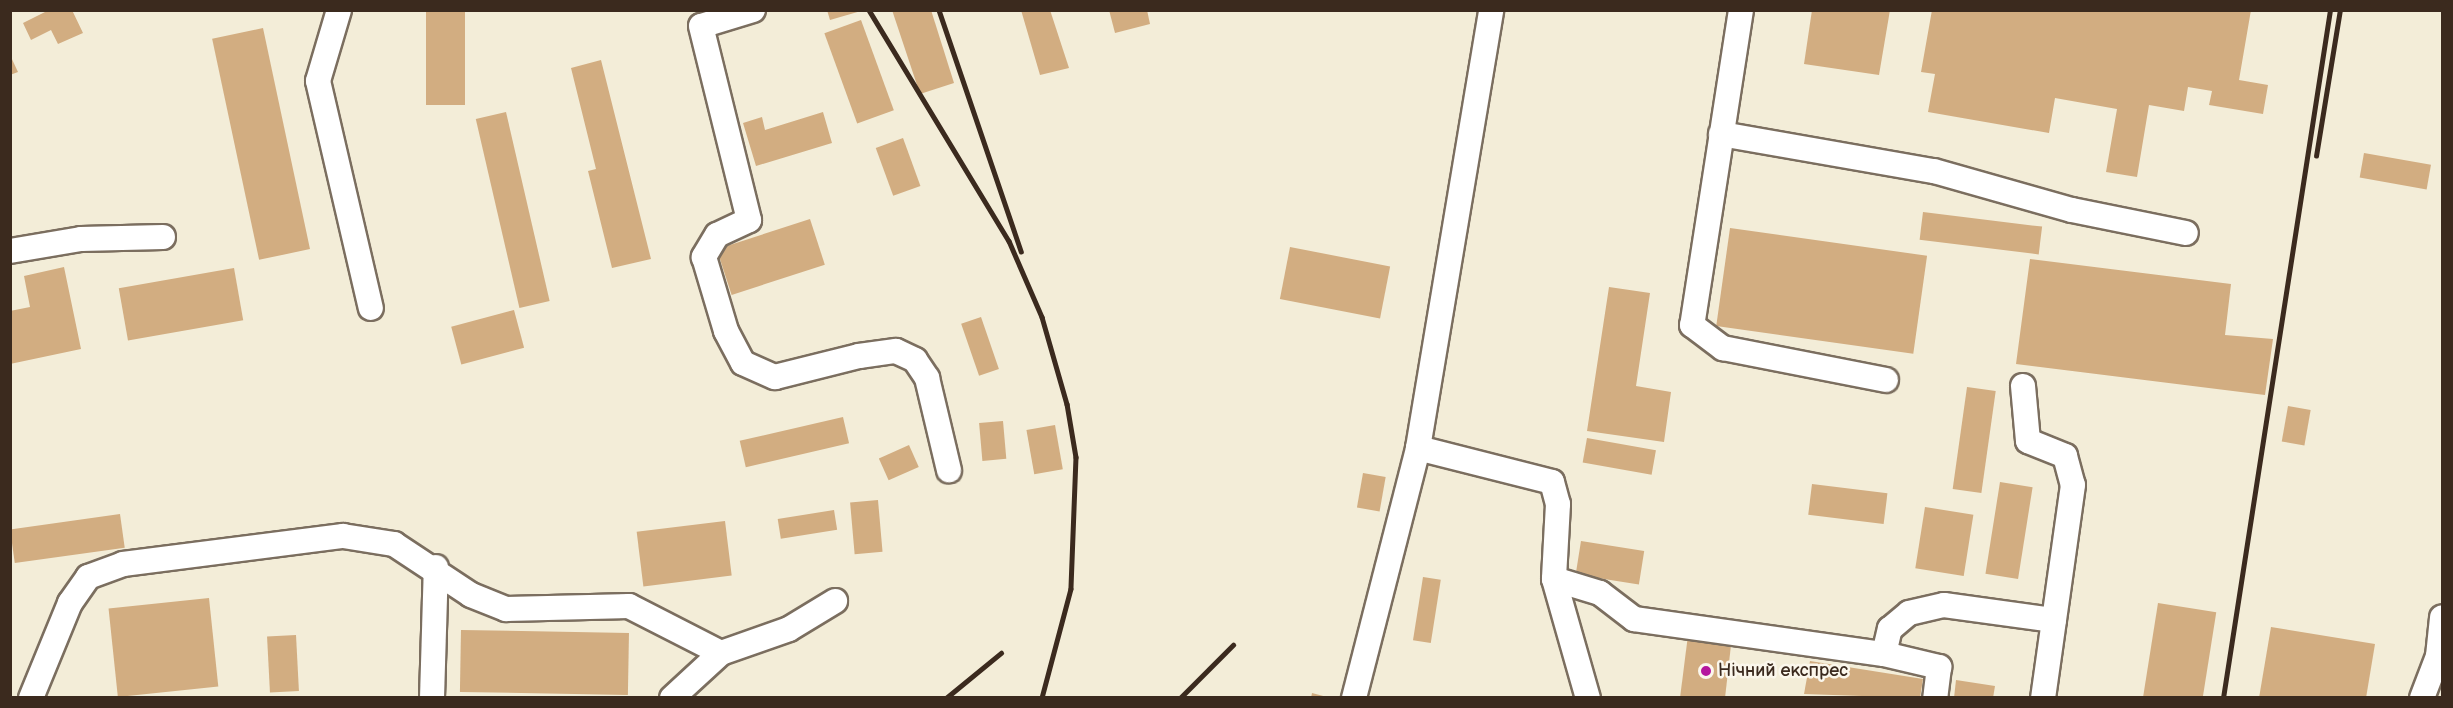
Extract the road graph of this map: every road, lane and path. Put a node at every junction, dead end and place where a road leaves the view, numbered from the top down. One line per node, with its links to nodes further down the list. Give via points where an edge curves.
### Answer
1 (339, 10): 9 (lane, via 318,81)
2 (753, 10): 13 (lane, via 701,26 749,220 717,235 704,257 726,331 743,363 775,377 896,351 915,360 927,378)
3 (1491, 10): 12 (lane)
4 (1741, 10): 5 (lane)
5 (1721, 134): 6 (lane, via 1935,171 2072,210); 10 (lane, via 1692,325 1722,348)
6 (2186, 234)
7 (163, 237): 8 (lane, via 81,239)
8 (10, 251)
9 (371, 308)
10 (1886, 380)
11 (2023, 386): 18 (lane, via 2028,441 2065,456 2073,485)
12 (1418, 448): 15 (lane, via 1552,482 1558,504); 24 (lane)
13 (949, 471)
14 (435, 567): 19 (lane, via 471,595 506,609 629,606); 21 (lane, via 394,544 343,536 123,564 88,576 70,603); 22 (lane)
15 (1554, 579): 20 (lane, via 1600,593 1634,619); 25 (lane)
16 (835, 601): 19 (lane, via 789,629)
17 (2442, 617): 28 (lane, via 2438,656)
18 (2054, 620): 20 (lane, via 1944,605 1909,614 1890,629); 27 (lane)
19 (721, 653): 23 (lane)
20 (1884, 654): 26 (lane, via 1939,667)
21 (31, 698)
22 (432, 698)
23 (672, 698)
24 (1354, 698)
25 (1588, 698)
26 (1935, 698)
27 (2043, 698)
28 (2422, 698)

